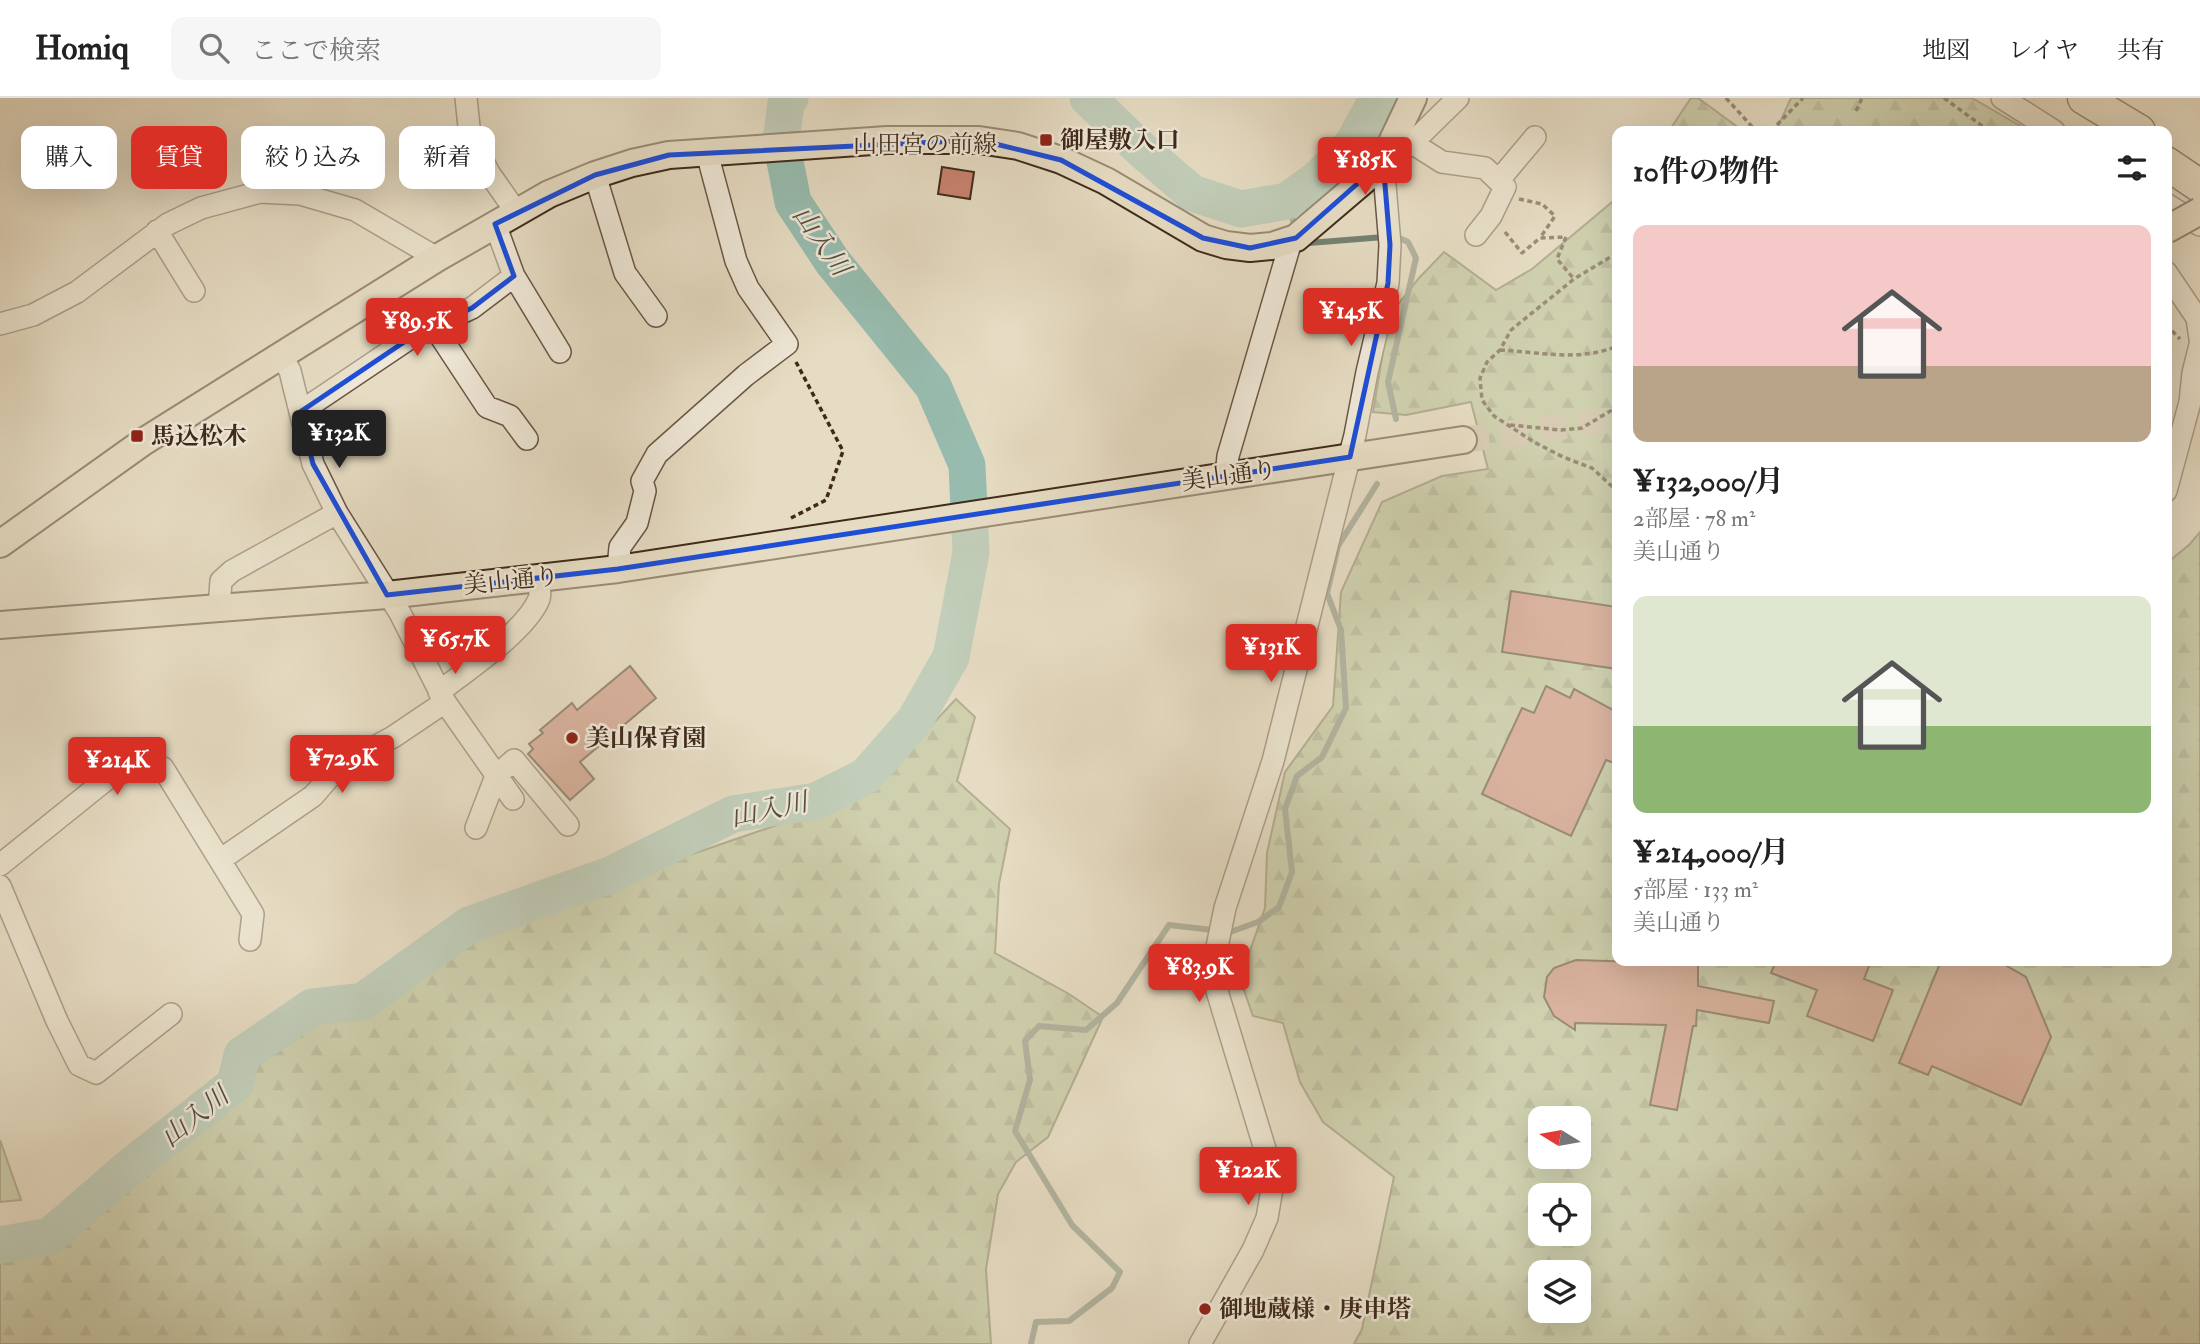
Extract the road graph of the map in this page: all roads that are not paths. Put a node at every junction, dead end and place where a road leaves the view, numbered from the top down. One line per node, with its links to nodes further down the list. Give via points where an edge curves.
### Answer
1 (466, 98): 22 (street, via 470,136)
2 (1413, 98): 14 (main road)
3 (1458, 98): 11 (street)
4 (2002, 98): 7 (street)
5 (2076, 98): 8 (highway)
6 (2084, 98): 9 (highway)
7 (2046, 126)
8 (2112, 126)
9 (2131, 126)
10 (1535, 137): 18 (street)
11 (1412, 143): 14 (street); 18 (street, via 1442,162 1485,168)
12 (2172, 152): 16 (highway)
13 (707, 153): 17 (main road, via 669,155); 27 (main road, 山田宮の前線, via 979,140 1061,160 1203,238 1226,245 1250,248); 47 (street, via 736,261 748,288 787,344 746,374 657,454 642,481 645,491 640,512 620,547)
14 (1383, 161): 27 (main road); 42 (street, via 1388,283)
15 (2172, 167): 19 (highway)
16 (2200, 169)
17 (595, 175): 22 (main road); 32 (street, via 625,273)
18 (1502, 184): 26 (street, via 1491,216)
19 (2200, 186)
20 (2172, 208): 23 (street)
21 (2200, 211): 24 (main road, bridge)
22 (506, 218): 28 (main road); 29 (street)
23 (2200, 225)
24 (2172, 227)
25 (157, 231): 28 (street, via 201,208 271,191 355,210); 31 (street); 33 (street, via 77,292 33,315)
26 (1476, 235)
27 (1297, 236): 44 (street, via 1227,456)
28 (437, 258): 38 (main road)
29 (514, 276): 34 (street, via 472,308); 37 (street)
30 (2172, 281): 35 (street, via 2197,318)
31 (194, 291)
32 (656, 316)
33 (0, 324)
34 (433, 325): 39 (street); 40 (street, via 487,407 510,416)
35 (2200, 339)
36 (2200, 345): 43 (street)
37 (560, 352)
38 (281, 355): 39 (street); 46 (main road, via 143,442)
39 (300, 412): 45 (street, via 313,464)
40 (527, 439)
41 (1463, 440): 42 (main road, 美山通り)
42 (1350, 457): 44 (main road, 美山通り); 62 (street, via 1273,761 1217,944 1217,991 1268,1159 1272,1189 1267,1219 1253,1250)
43 (2172, 469)
44 (1226, 475): 47 (main road, 美山通り)
45 (337, 513): 49 (street); 50 (street, via 232,571 221,581)
46 (0, 544)
47 (618, 569): 48 (main road, 美山通り)
48 (539, 578): 49 (main road, 美山通り); 52 (street, via 540,598 522,623)
49 (387, 595): 50 (main road, 美山通り); 52 (street)
50 (219, 608): 51 (main road, 美山通り)
51 (5, 622)
52 (442, 697): 53 (street); 57 (street, via 393,737 339,766 313,796)
53 (496, 776): 54 (street); 55 (street, via 514,760); 56 (street)
54 (513, 799)
55 (568, 824)
56 (476, 828)
57 (219, 860): 58 (street, via 163,768 145,766 112,775); 60 (street, via 253,914)
58 (0, 864)
59 (0, 886): 61 (street, via 79,1065 96,1073)
60 (250, 940)
61 (171, 1014)
62 (1200, 1344)

